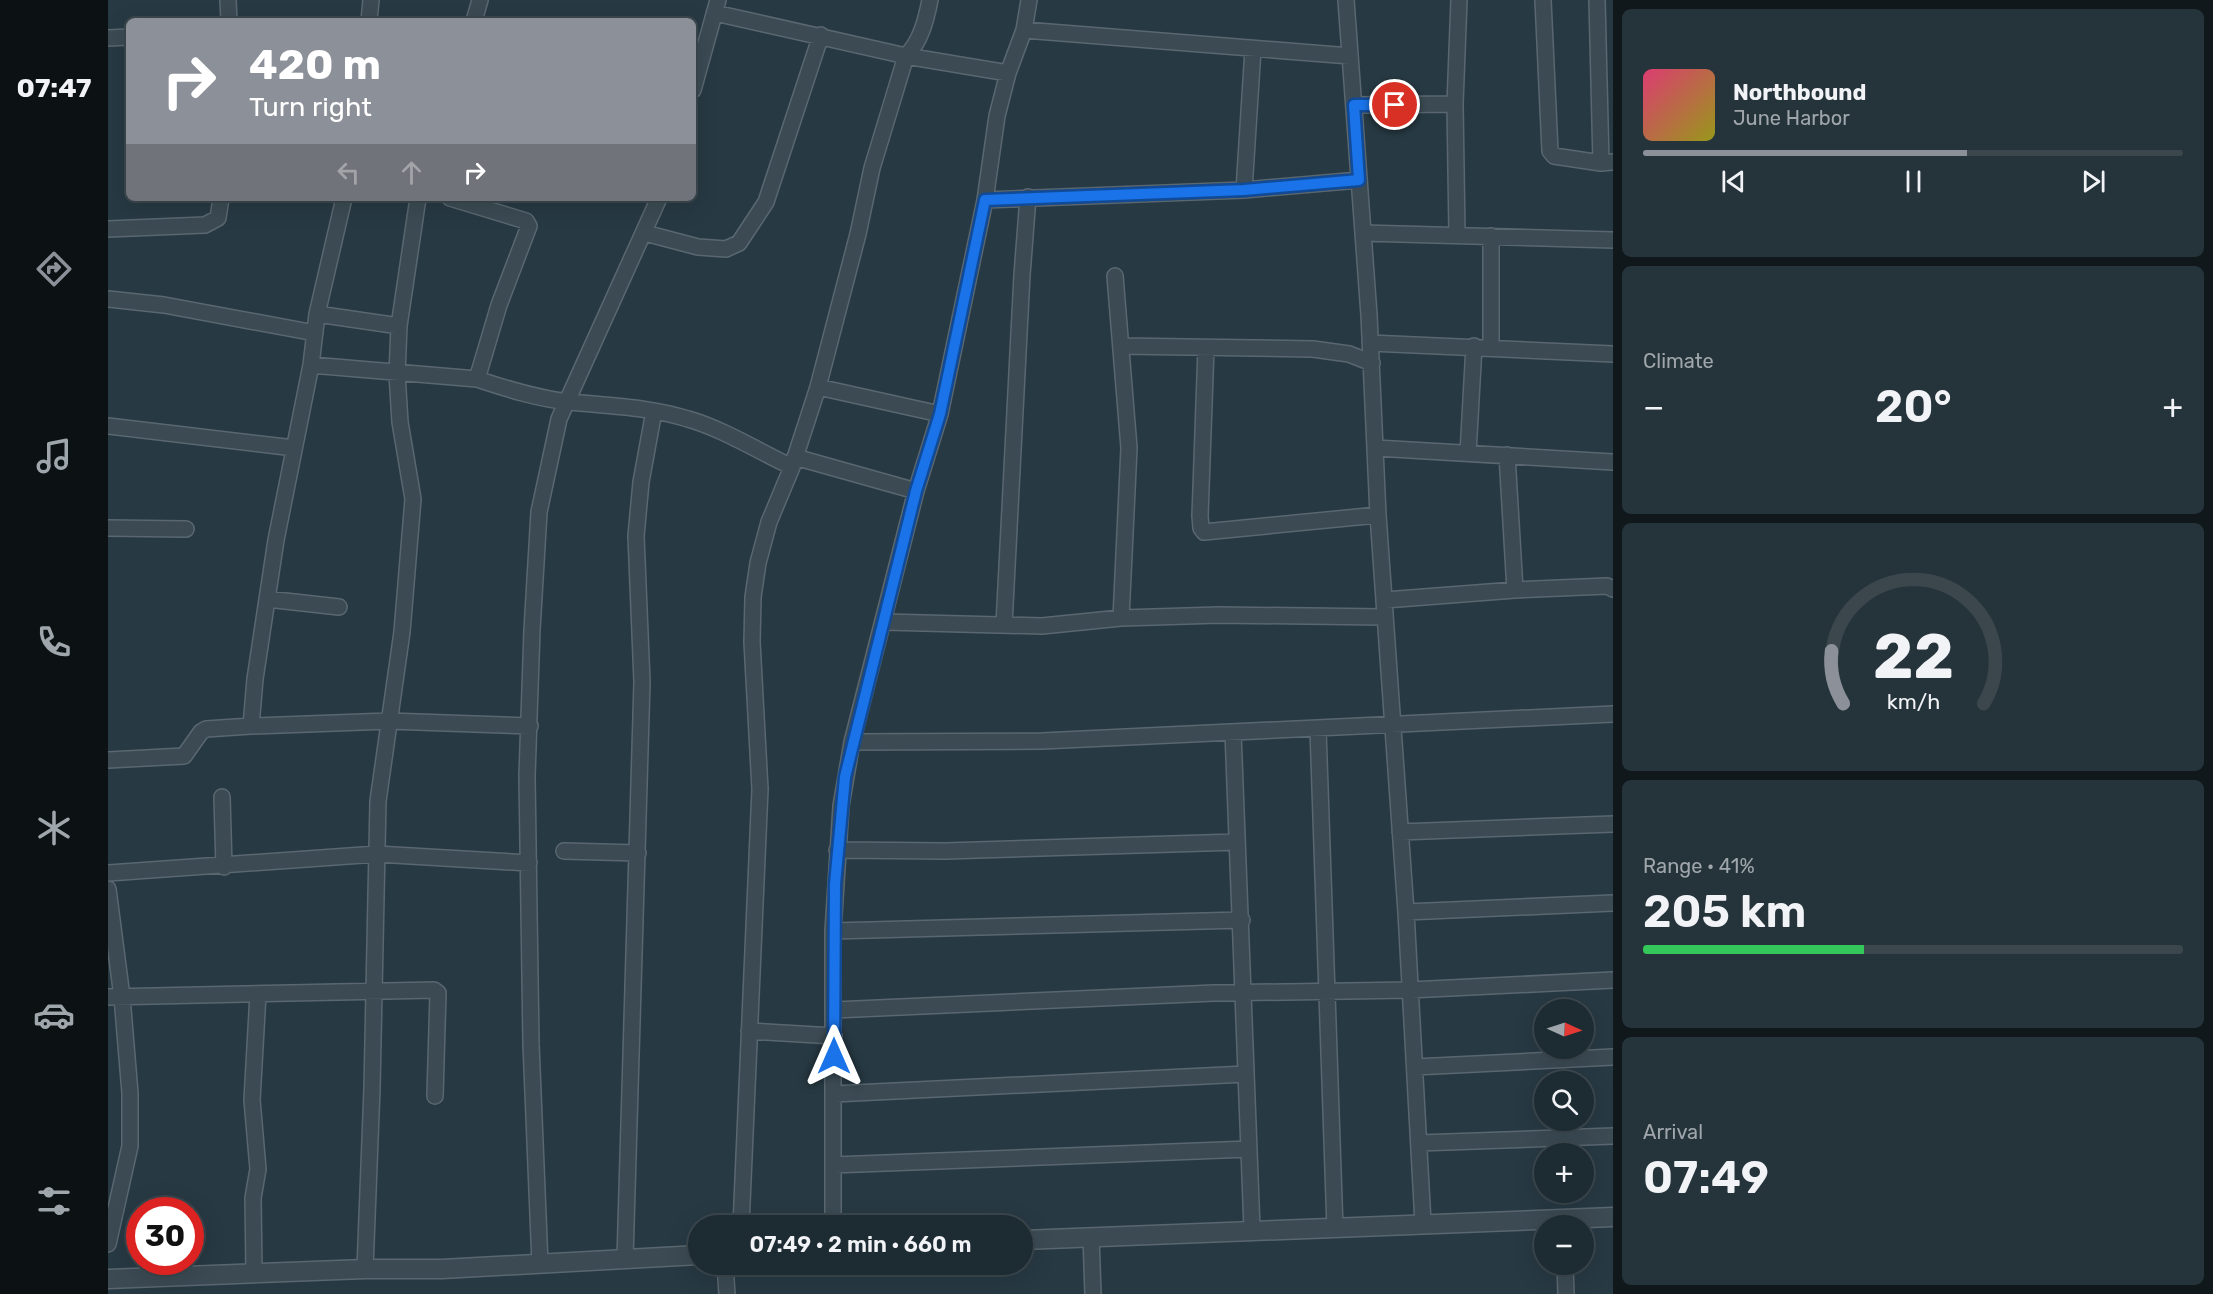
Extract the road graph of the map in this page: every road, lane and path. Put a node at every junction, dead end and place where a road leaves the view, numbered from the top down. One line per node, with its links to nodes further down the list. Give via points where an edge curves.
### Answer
1 (228, 0): 11 (street)
2 (371, 0): 12 (street)
3 (480, 0): 13 (street)
4 (930, 0): 19 (street, via 920,36)
5 (1029, 0): 14 (street)
6 (1346, 0): 20 (street)
7 (1459, 0): 23 (street)
8 (1543, 0): 25 (street, via 1550,150 1554,156)
9 (1597, 0): 25 (street)
10 (716, 6): 15 (street); 22 (street)
11 (229, 18)
12 (369, 18)
13 (475, 18)
14 (1024, 30): 18 (street); 21 (street)
15 (821, 35): 19 (street); 37 (street, via 766,202 739,243 726,249 698,247)
16 (126, 37): 17 (street)
17 (108, 38)
18 (1254, 49): 20 (street); 27 (street)
19 (906, 56): 21 (street); 57 (street, via 872,168)
20 (1350, 56): 24 (street)
21 (1008, 73): 29 (street, via 997,116)
22 (696, 79)
23 (1455, 104): 24 (street); 39 (street)
24 (1354, 105): 26 (street)
25 (1607, 162)
26 (1359, 180): 27 (street); 38 (street)
27 (1244, 190): 28 (street)
28 (1028, 197): 29 (street); 80 (street)
29 (985, 200): 60 (street)
30 (221, 201): 36 (street, via 218,218 205,225)
31 (343, 201): 44 (street)
32 (418, 201): 45 (street)
33 (472, 201): 35 (street)
34 (658, 201): 37 (street)
35 (493, 204): 56 (street, via 530,226)
36 (108, 229)
37 (645, 233): 58 (street)
38 (1363, 233): 39 (street); 47 (street)
39 (1457, 234): 40 (street)
40 (1491, 236): 41 (street); 50 (street)
41 (1613, 240)
42 (1115, 276): 48 (street)
43 (108, 299): 46 (street, via 164,305)
44 (317, 314): 45 (street); 46 (street)
45 (399, 326): 55 (street)
46 (315, 333): 54 (street)
47 (1370, 343): 49 (street); 53 (street)
48 (1120, 346): 51 (street); 78 (street, via 1129,448)
49 (1474, 346): 50 (street); 64 (street)
50 (1491, 346): 52 (street)
51 (1206, 348): 53 (street, via 1331,351); 69 (street, via 1200,516 1204,532)
52 (1613, 354)
53 (1371, 363): 63 (street)
54 (311, 365): 55 (street); 62 (street)
55 (397, 374): 56 (street); 82 (street, via 400,422 413,498 402,632)
56 (477, 379): 58 (street)
57 (818, 387): 60 (street); 66 (street)
58 (569, 402): 59 (street); 84 (street, via 559,419 539,512)
59 (654, 411): 66 (street, via 690,419); 96 (street, via 636,536 642,682)
60 (940, 414): 68 (street)
61 (108, 426): 62 (street)
62 (294, 448): 74 (street)
63 (1376, 448): 64 (street); 69 (street)
64 (1468, 453): 65 (street)
65 (1507, 455): 67 (street); 73 (street)
66 (794, 462): 68 (street); 114 (street, via 769,522 753,597 760,768)
67 (1613, 462)
68 (916, 491): 79 (street)
69 (1377, 515): 75 (street)
70 (108, 528): 71 (street)
71 (186, 528)
72 (1613, 589): 73 (street, via 1607,586)
73 (1515, 590): 75 (street)
74 (267, 599): 76 (street); 83 (street)
75 (1385, 600): 77 (street)
76 (339, 607)
77 (1384, 617): 78 (street); 85 (street)
78 (1121, 618): 80 (street, via 1042,626)
79 (885, 622): 80 (street); 88 (street)
80 (1004, 625)
81 (1613, 714): 85 (street)
82 (389, 721): 83 (street); 84 (street); 97 (street, via 379,780)
83 (251, 726): 89 (street, via 206,729 184,756)
84 (530, 726): 98 (street)
85 (1393, 726): 86 (street); 92 (street)
86 (1318, 729): 87 (street); 109 (street)
87 (1233, 732): 88 (street, via 1042,741); 93 (street)
88 (852, 742): 94 (street)
89 (108, 760)
90 (222, 797): 99 (street)
91 (1613, 824): 92 (street)
92 (1400, 832): 103 (street)
93 (1237, 842): 94 (street, via 946,851); 104 (street)
94 (837, 850): 105 (street)
95 (564, 851): 96 (street)
96 (638, 853): 137 (street)
97 (377, 854): 98 (street); 99 (street); 107 (street)
98 (529, 863): 138 (street)
99 (224, 867): 100 (street)
100 (108, 873)
101 (108, 889): 112 (street)
102 (1613, 903): 103 (street)
103 (1406, 912): 108 (street)
104 (1242, 921): 105 (street); 110 (street)
105 (833, 931): 113 (street)
106 (1613, 980): 108 (street)
107 (375, 989): 111 (street); 120 (street, via 437,991); 139 (street)
108 (1410, 990): 109 (street); 117 (street)
109 (1329, 991): 110 (street); 131 (street)
110 (1243, 993): 113 (street); 118 (street)
111 (258, 994): 112 (street); 140 (street, via 252,1100 258,1169 253,1198)
112 (115, 997): 135 (street, via 130,1093 130,1146)
113 (834, 1010): 115 (street)
114 (748, 1031): 115 (street); 125 (street)
115 (834, 1036): 119 (street)
116 (1613, 1058): 117 (street)
117 (1415, 1067): 122 (street)
118 (1246, 1074): 119 (street); 123 (street)
119 (834, 1095): 124 (street)
120 (435, 1096)
121 (1613, 1137): 122 (street)
122 (1419, 1143): 130 (street)
123 (1249, 1149): 124 (street); 132 (street)
124 (833, 1165): 126 (street)
125 (741, 1215)
126 (832, 1215)
127 (1613, 1217): 128 (street)
128 (1594, 1219)
129 (1534, 1222): 130 (street)
130 (1423, 1223): 131 (street)
131 (1335, 1228): 132 (street)
132 (1252, 1230): 133 (street)
133 (1091, 1237): 134 (street); 145 (street)
134 (1033, 1240)
135 (108, 1244)
136 (688, 1256): 137 (street)
137 (625, 1259): 138 (street)
138 (540, 1264): 139 (street)
139 (365, 1269): 140 (street)
140 (254, 1272): 143 (street)
141 (726, 1275): 144 (street)
142 (1565, 1275): 146 (street)
143 (108, 1279)
144 (727, 1294)
145 (1093, 1294)
146 (1566, 1294)

